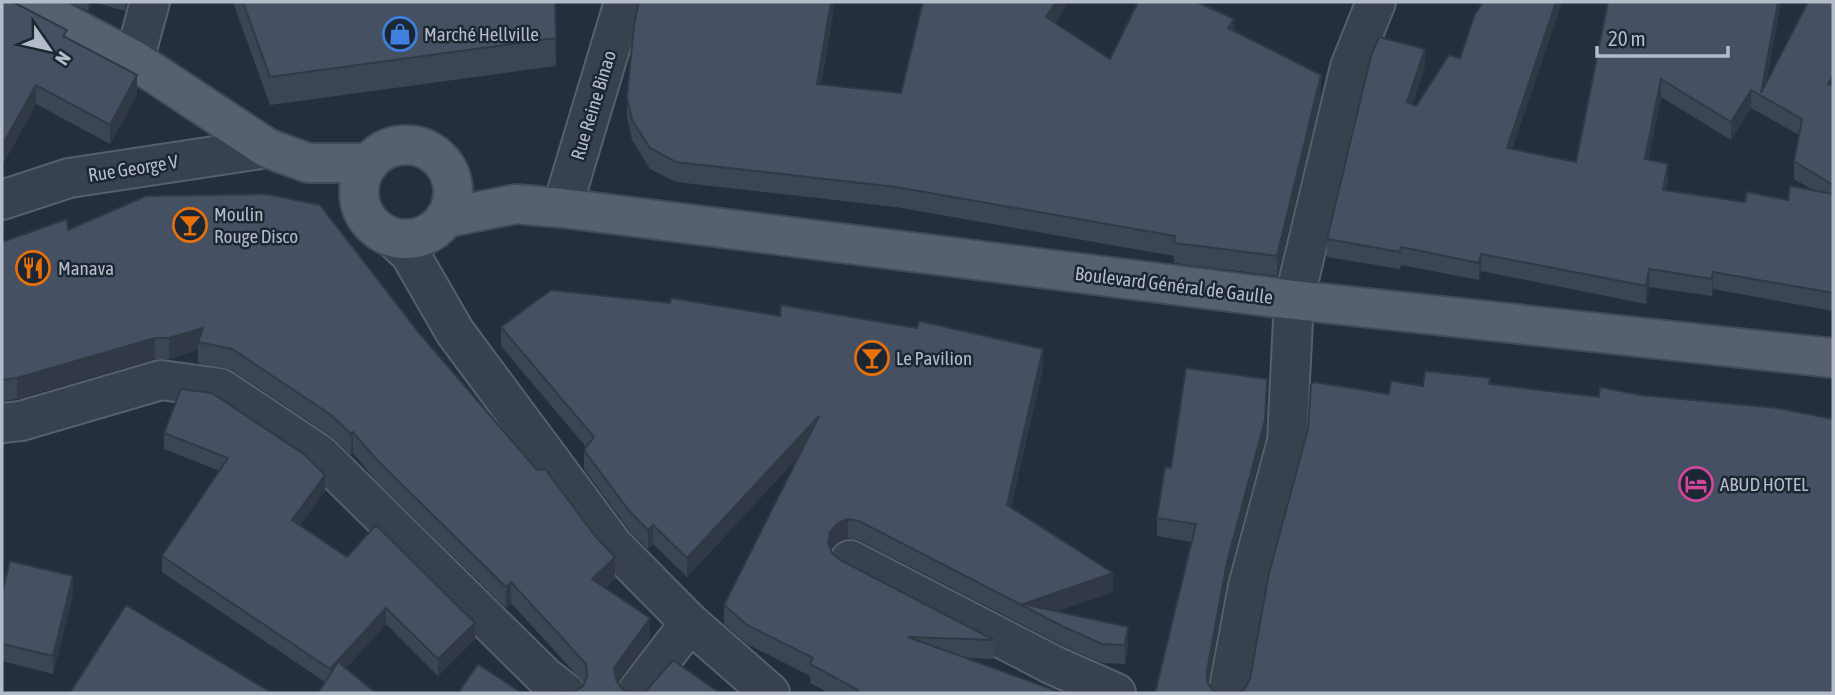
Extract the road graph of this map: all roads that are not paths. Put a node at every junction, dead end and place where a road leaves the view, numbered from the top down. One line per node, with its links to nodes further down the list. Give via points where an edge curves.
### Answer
1 (24, 2): 5 (main road)
2 (150, 2): 5 (street)
3 (624, 2): 13 (street, Rue Reine Binao)
4 (1376, 2): 16 (street, via 1350,67)
5 (134, 60): 6 (main road)
6 (267, 148): 7 (main road); 10 (street, Rue George V, via 69,178)
7 (308, 163): 8 (main road); 12 (main road)
8 (369, 163): 9 (main road, via 393,147 406,145 433,153); 12 (main road, via 359,192)
9 (450, 176): 11 (main road, Boulevard Général de Gaulle); 14 (main road, via 452,191)
10 (2, 200)
11 (516, 204): 13 (main road, Boulevard Général de Gaulle); 14 (main road, Boulevard Général de Gaulle)
12 (361, 208): 15 (main road, via 369,221)
13 (562, 208): 16 (main road, Boulevard Général de Gaulle)
14 (445, 218): 15 (main road, via 422,236)
15 (393, 238): 20 (street, via 410,254 455,332 613,545)
16 (1294, 300): 17 (main road, Boulevard Général de Gaulle); 25 (street, via 1287,441 1248,586)
17 (1833, 358)
18 (2, 423): 21 (street, via 161,380 220,387 319,454)
19 (850, 560): 24 (street, via 1052,666)
20 (690, 623): 22 (street); 23 (street)
21 (566, 693)
22 (636, 693)
23 (770, 693)
24 (1115, 693)
25 (1228, 693)

